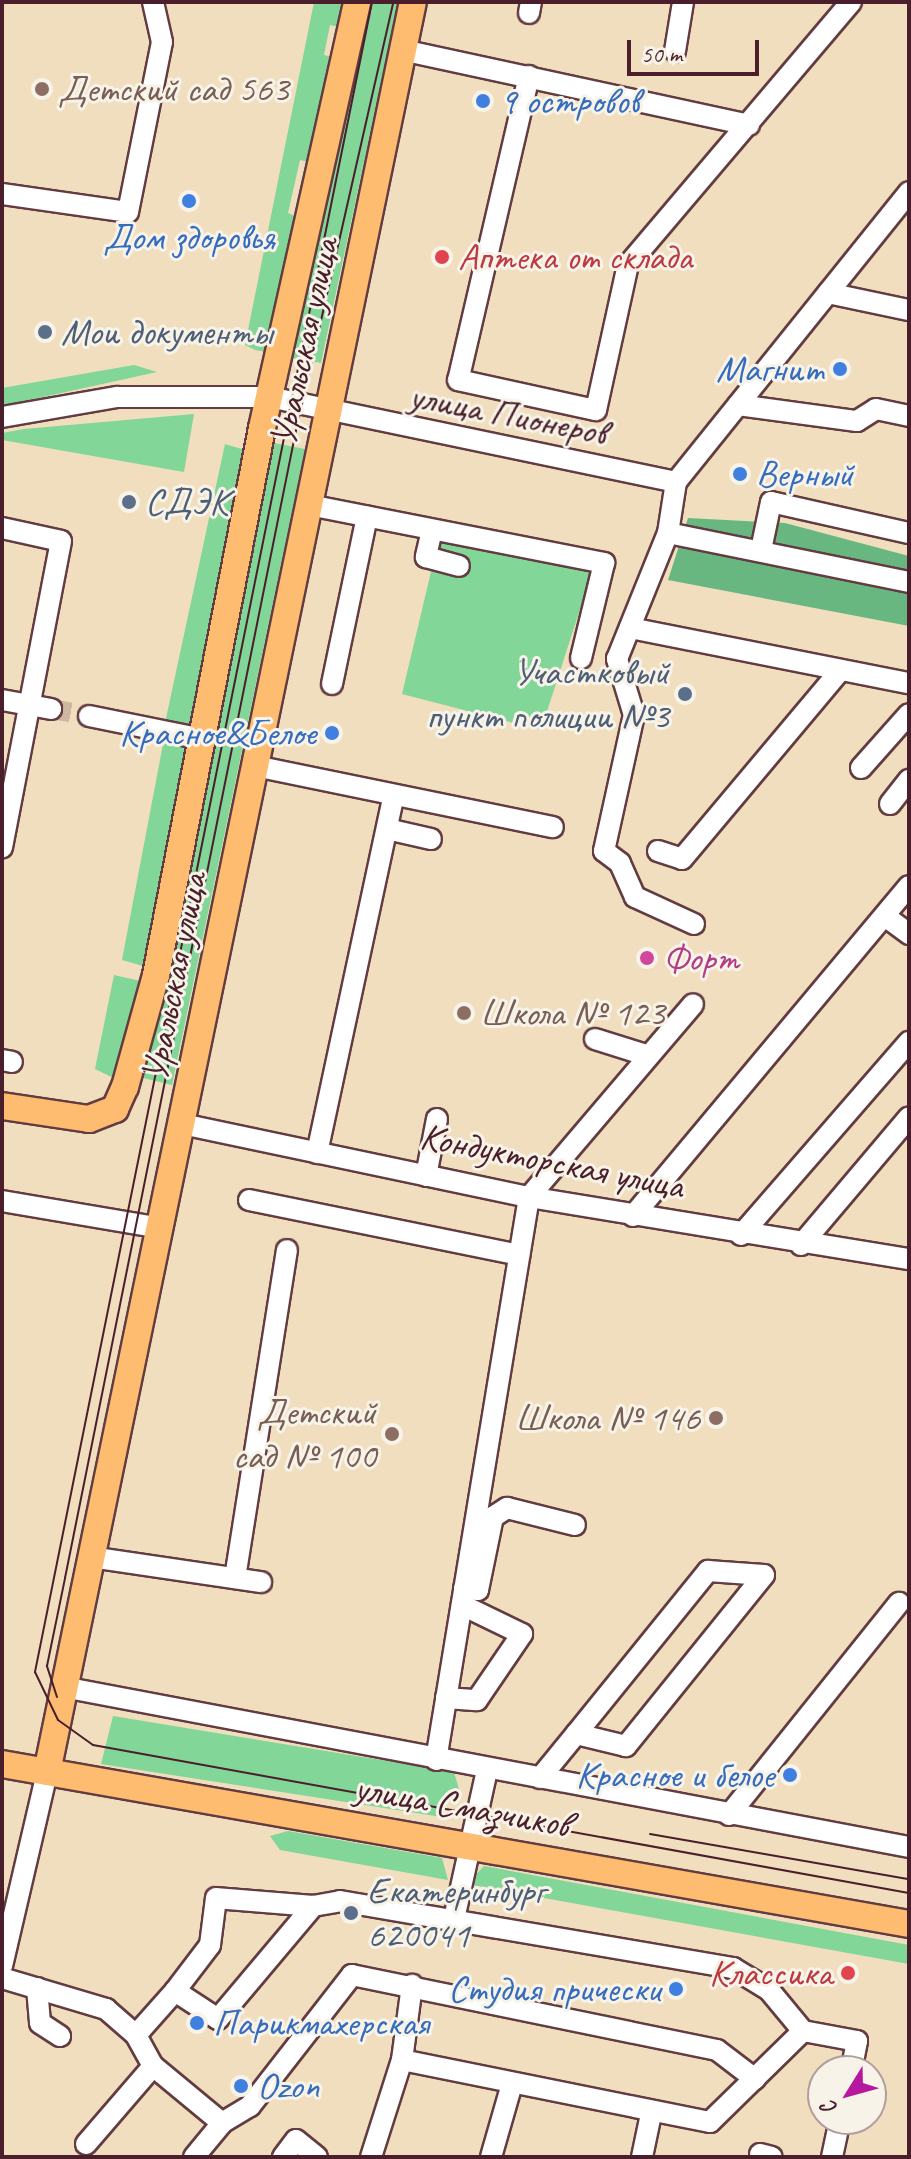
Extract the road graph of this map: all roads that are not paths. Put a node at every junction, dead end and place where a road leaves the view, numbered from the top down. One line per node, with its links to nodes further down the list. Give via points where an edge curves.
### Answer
1 (153, 2): 11 (street, via 162,42 128,212)
2 (357, 2): 14 (main road, Уральская улица)
3 (413, 2): 6 (main road, Уральская улица)
4 (683, 2): 7 (street)
5 (851, 2): 9 (street)
6 (402, 50): 8 (street); 16 (main road, Уральская улица)
7 (675, 51)
8 (529, 76): 9 (street); 9 (street, via 458,380 586,409 596,410 628,265)
9 (749, 125)
10 (909, 192): 12 (street)
11 (2, 194)
12 (828, 293): 13 (street); 15 (street)
13 (909, 310)
14 (269, 397): 16 (street, улица Пионеров); 18 (street, улица Пионеров, via 117,397); 39 (main road, Уральская улица)
15 (738, 405): 17 (street, via 857,421 876,409); 19 (street)
16 (328, 410): 19 (street, улица Пионеров); 20 (main road, Уральская улица)
17 (909, 416)
18 (2, 417)
19 (676, 482): 24 (street)
20 (309, 505): 21 (street); 41 (main road, Уральская улица)
21 (367, 517): 23 (street); 33 (street)
22 (2, 528): 35 (street, via 61,541)
23 (432, 530): 27 (street, via 426,557); 30 (street, via 604,563)
24 (668, 533): 26 (street); 29 (street)
25 (909, 533): 26 (street, via 771,502)
26 (761, 550): 28 (street)
27 (459, 566)
28 (909, 582)
29 (630, 628): 31 (street); 53 (street, via 617,659 634,715 604,851 620,863 635,897)
30 (581, 658)
31 (839, 672): 32 (street); 50 (street, via 682,859)
32 (909, 683)
33 (332, 684)
34 (2, 700): 35 (street)
35 (30, 704): 36 (street); 40 (street)
36 (51, 709)
37 (909, 714): 42 (street)
38 (89, 716): 39 (street)
39 (202, 739): 59 (main road, Уральская улица, via 156,975 115,1109 89,1119)
40 (11, 750): 49 (street)
41 (255, 766): 44 (street); 62 (main road, Уральская улица)
42 (861, 768)
43 (909, 780): 45 (street)
44 (394, 795): 46 (street); 47 (street)
45 (890, 804)
46 (553, 827)
47 (387, 829): 48 (street); 63 (street)
48 (431, 839)
49 (2, 847)
50 (658, 851)
51 (909, 886): 52 (street)
52 (886, 917): 54 (street); 68 (street)
53 (694, 924)
54 (909, 934)
55 (693, 1004): 58 (street)
56 (595, 1039): 58 (street)
57 (909, 1042): 70 (street)
58 (646, 1055): 65 (street)
59 (2, 1106)
60 (909, 1117): 71 (street)
61 (437, 1119): 64 (street)
62 (182, 1124): 63 (street, Кондукторская улица); 69 (main road, Уральская улица)
63 (317, 1153): 64 (street, Кондукторская улица)
64 (426, 1176): 65 (street, Кондукторская улица)
65 (529, 1197): 68 (street, Кондукторская улица); 74 (street)
66 (249, 1200): 74 (street)
67 (2, 1201): 69 (street)
68 (633, 1216): 70 (street, Кондукторская улица)
69 (161, 1228): 76 (main road, Уральская улица)
70 (741, 1235): 71 (street, Кондукторская улица)
71 (801, 1245): 73 (street, Кондукторская улица)
72 (287, 1250): 77 (street)
73 (906, 1254)
74 (519, 1255): 79 (street)
75 (575, 1525): 79 (street, via 507,1508 493,1517 478,1590)
76 (91, 1557): 77 (street); 81 (main road, Уральская улица)
77 (235, 1578): 78 (street)
78 (261, 1582)
79 (463, 1597): 82 (street); 82 (street, via 522,1634 477,1700)
80 (899, 1603): 89 (street)
81 (63, 1687): 84 (street); 87 (main road, Уральская улица)
82 (446, 1698): 84 (street)
83 (576, 1734): 83 (street, via 708,1571 764,1575 626,1746); 88 (street)
84 (436, 1760): 86 (street)
85 (2, 1764): 87 (main road, улица Смазчиков)
86 (487, 1770): 88 (street); 90 (street)
87 (47, 1772): 90 (main road, улица Смазчиков); 95 (street, Уральская улица)
88 (540, 1778): 89 (street)
89 (729, 1815): 91 (street)
90 (466, 1846): 93 (street); 94 (main road, улица Смазчиков)
91 (909, 1847)
92 (313, 1906): 93 (street, via 340,1901); 99 (street, via 218,2019); 99 (street, via 216,1898 210,1945)
93 (454, 1919): 100 (street, via 733,1968 769,1990)
94 (909, 1924)
95 (2, 1966)
96 (2, 1978): 98 (street)
97 (412, 1985): 104 (street); 106 (street, via 717,2050); 109 (street, via 352,1975 250,2106)
98 (37, 1988): 101 (street, via 106,2009); 102 (street, via 40,2023)
99 (175, 1991): 101 (street)
100 (803, 2031): 103 (street, via 857,2041); 106 (street)
101 (136, 2035): 105 (street)
102 (60, 2036)
103 (854, 2055)
104 (402, 2060): 107 (street); 115 (street)
105 (153, 2066): 109 (street); 111 (street)
106 (755, 2079): 108 (street, via 710,2122)
107 (512, 2084): 108 (street); 116 (street)
108 (651, 2114): 117 (street)
109 (222, 2123): 112 (street)
110 (837, 2135): 118 (street)
111 (86, 2144)
112 (194, 2157)
113 (283, 2157): 114 (street, via 296,2140)
114 (317, 2157)
115 (371, 2157)
116 (491, 2157)
117 (642, 2157)
118 (832, 2157)

